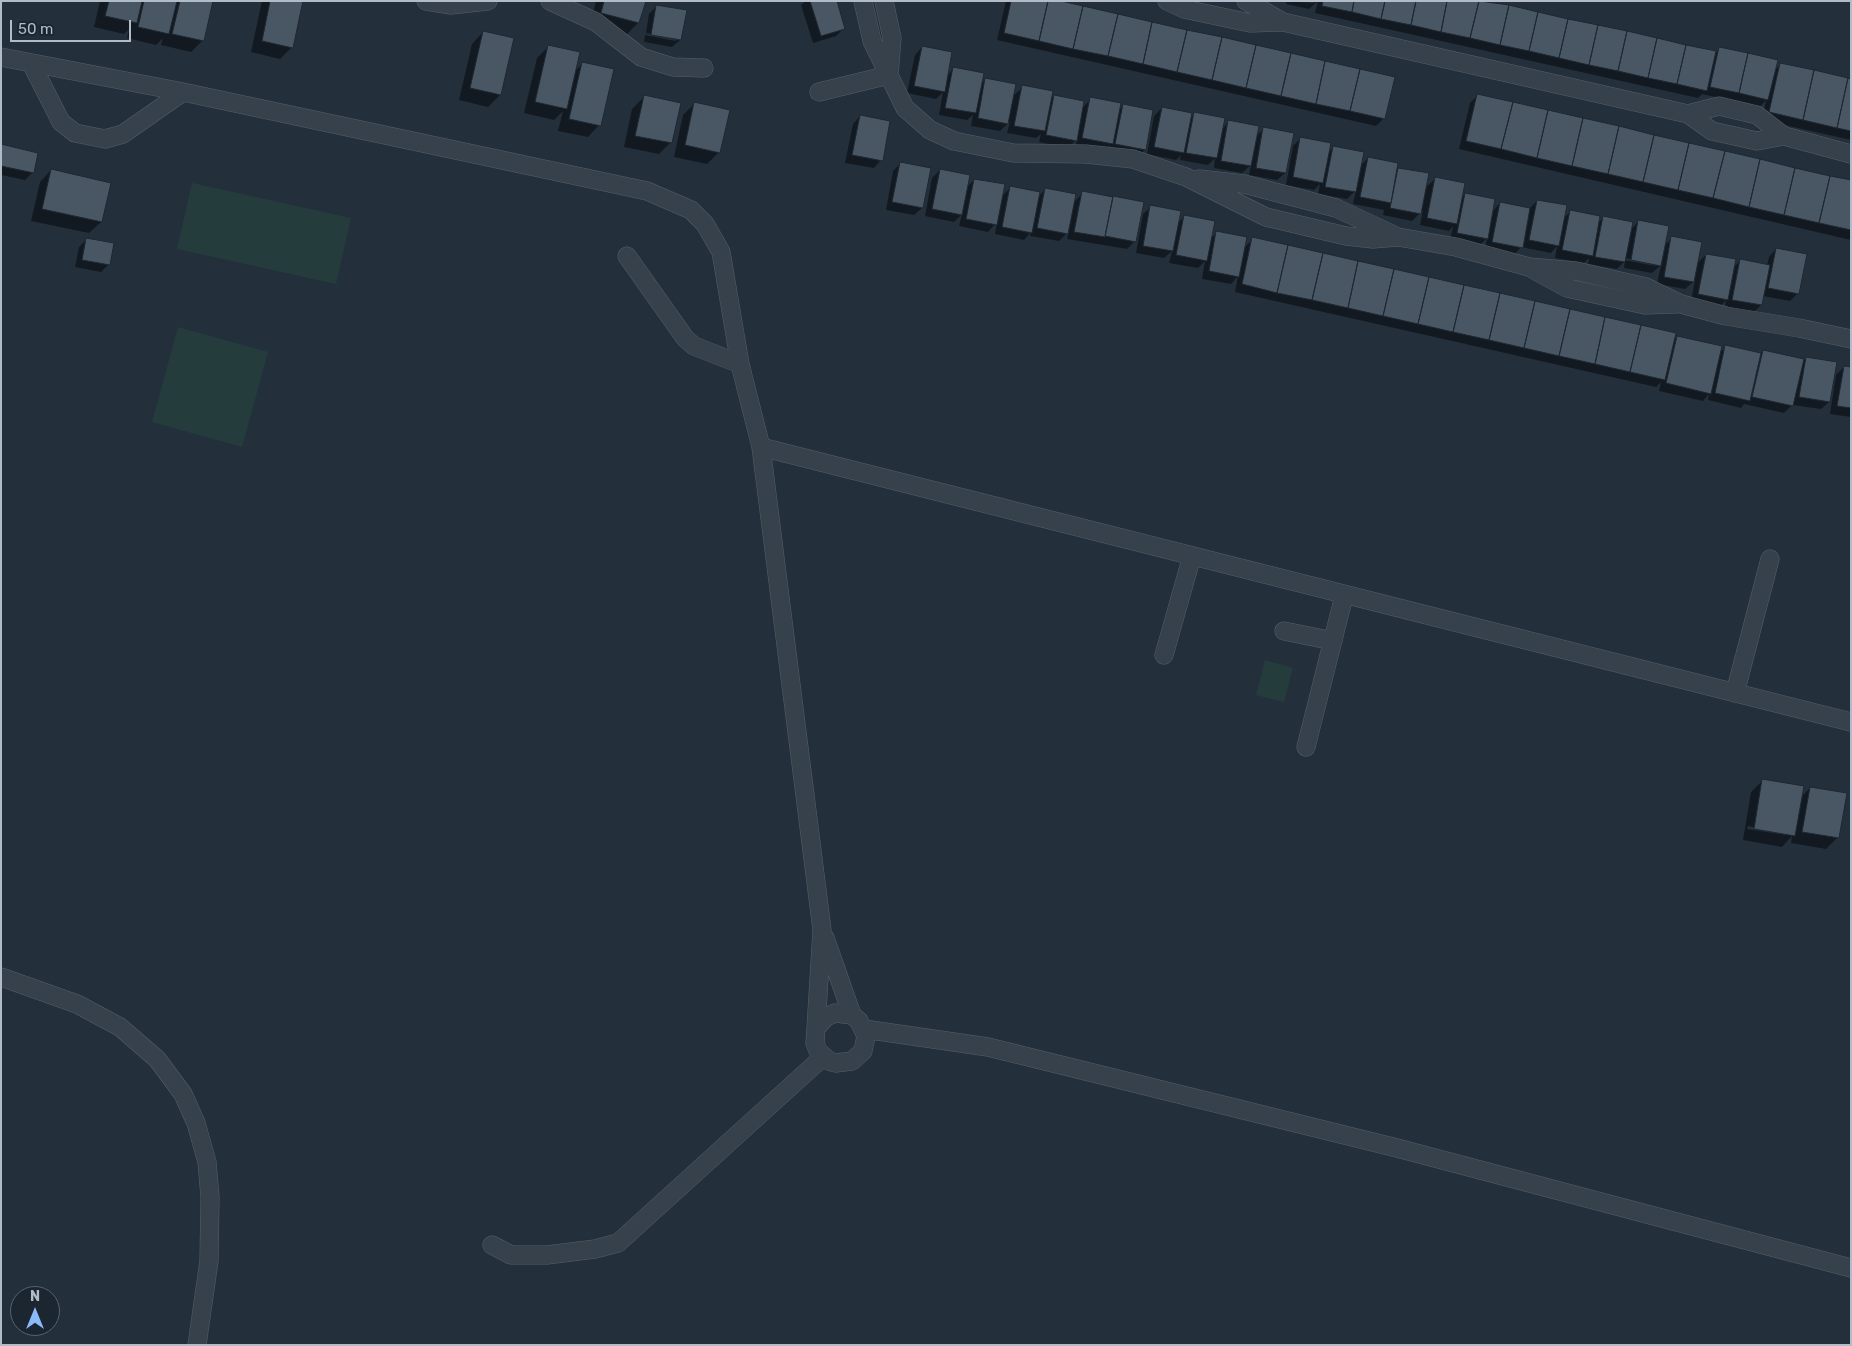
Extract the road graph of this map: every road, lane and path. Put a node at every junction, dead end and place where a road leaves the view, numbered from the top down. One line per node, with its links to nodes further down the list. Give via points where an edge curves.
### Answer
1 (426, 1): 2 (street, via 451,5)
2 (488, 1)
3 (550, 1): 11 (street, via 596,22 641,57 673,68)
4 (863, 1): 12 (street, via 872,41)
5 (884, 1): 12 (street, via 892,38)
6 (1167, 1): 8 (street, via 1184,9 1250,23)
7 (1246, 1): 8 (street)
8 (1283, 22): 15 (street)
9 (1, 57): 10 (street)
10 (32, 63): 13 (street); 13 (street, via 61,122 75,133 105,139 123,134)
11 (704, 68)
12 (888, 75): 14 (street); 18 (street, via 912,116 930,130 954,141 1013,153 1110,155 1151,164)
13 (183, 92): 22 (street, via 647,191 676,202 691,210 705,224 721,252)
14 (819, 92)
15 (1688, 114): 16 (street, via 1712,132 1757,141); 16 (street, via 1719,106 1757,115)
16 (1784, 136): 17 (street)
17 (1851, 154)
18 (1186, 177): 19 (street, via 1244,184 1336,208); 19 (street, via 1266,217 1346,236)
19 (1398, 237): 21 (street, via 1456,247 1529,267 1567,288 1645,305 1681,304 1726,316)
20 (627, 256): 22 (street, via 685,338 694,346)
21 (1851, 339)
22 (740, 364): 23 (street)
23 (762, 447): 24 (street); 33 (street)
24 (1192, 556): 26 (street); 29 (street)
25 (1770, 559): 30 (street)
26 (1344, 596): 28 (street); 30 (street)
27 (1284, 631): 28 (street)
28 (1333, 641): 32 (street)
29 (1164, 655)
30 (1735, 693): 31 (street)
31 (1851, 722)
32 (1306, 747)
33 (822, 930): 35 (street); 36 (street)
34 (1, 977): 40 (street, via 77,1004 120,1027 157,1059 184,1094 206,1162 210,1197 209,1261)
35 (858, 1022): 36 (street, via 835,1013); 37 (street, via 866,1044 863,1051 852,1061 836,1063); 39 (street, via 988,1047 1397,1148)
36 (816, 1028): 37 (street, via 816,1043)
37 (823, 1057): 38 (street, via 618,1243 547,1255 511,1255)
38 (492, 1245)
39 (1851, 1268)
40 (197, 1345)

